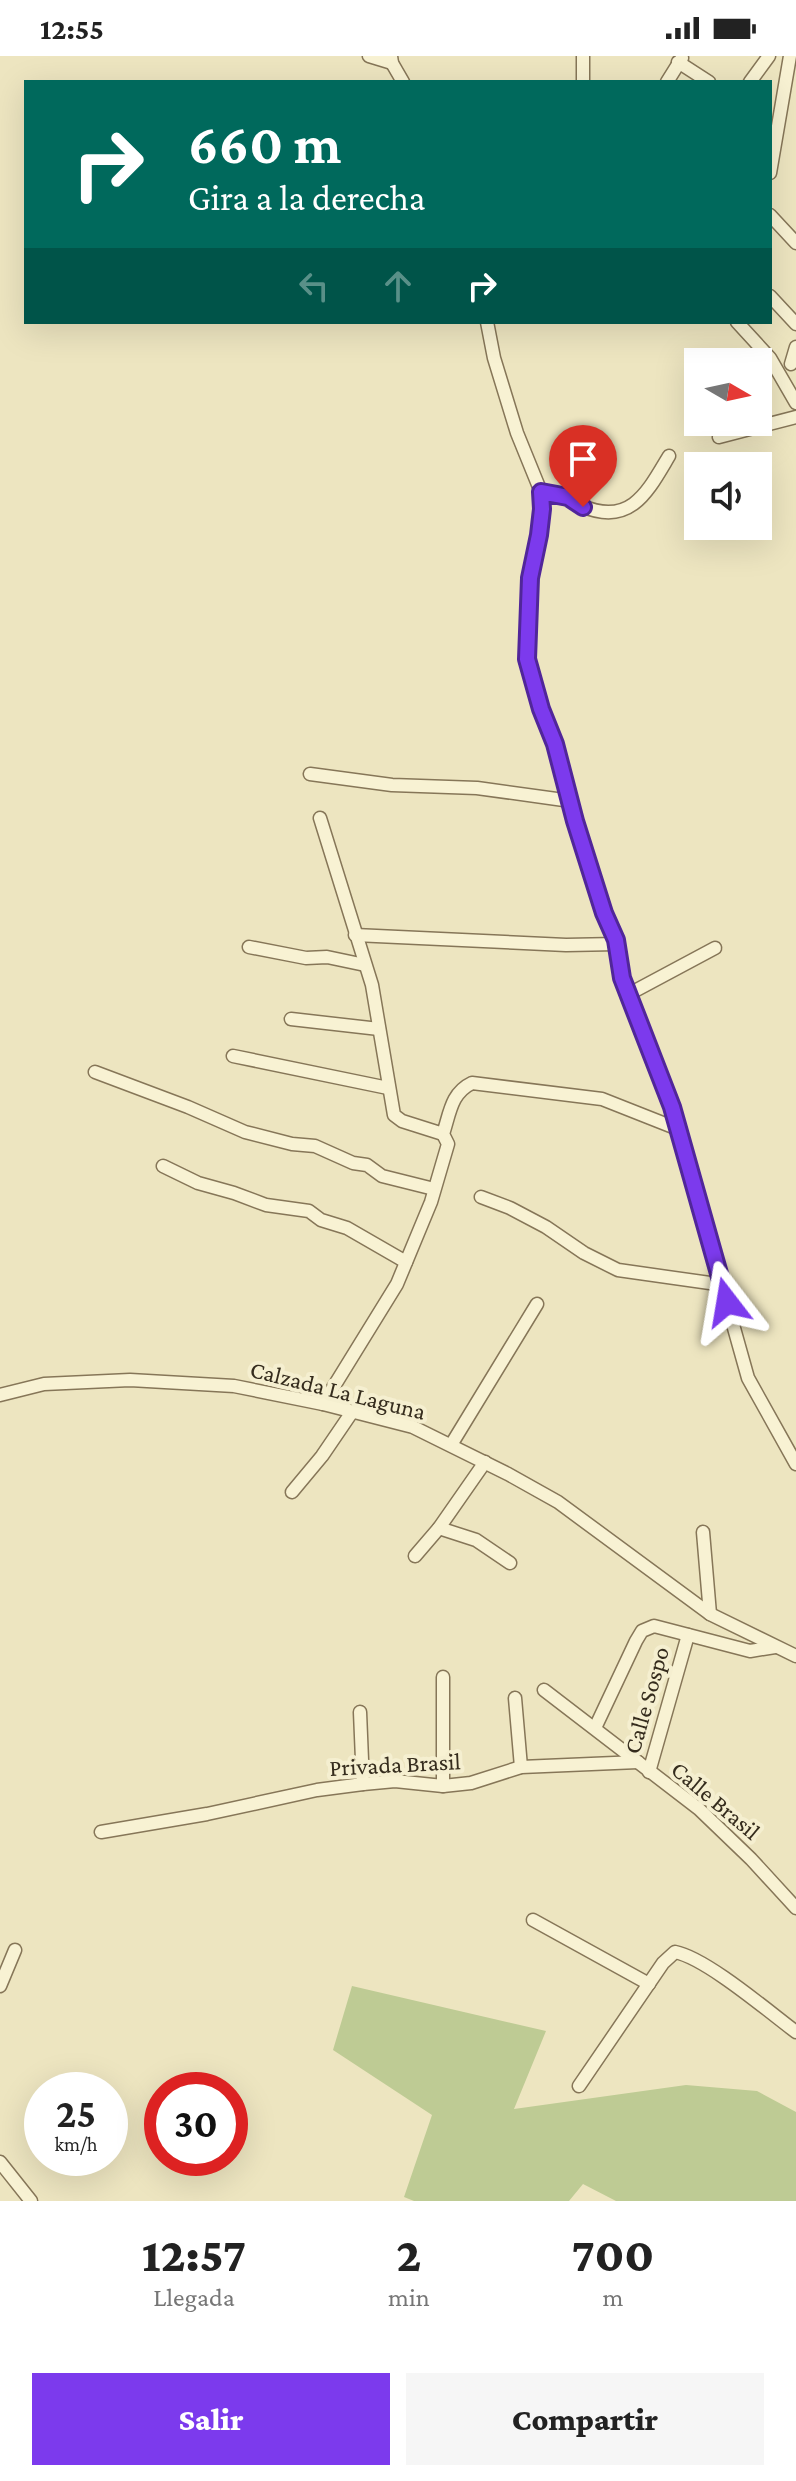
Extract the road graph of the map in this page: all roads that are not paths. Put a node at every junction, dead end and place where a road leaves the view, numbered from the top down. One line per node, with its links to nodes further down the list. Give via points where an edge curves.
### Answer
1 (369, 56): 5 (street)
2 (583, 56): 8 (street)
3 (769, 56): 11 (street)
4 (790, 56): 12 (street)
5 (391, 59): 7 (street)
6 (681, 59): 9 (street); 10 (street)
7 (402, 80)
8 (583, 80)
9 (668, 80)
10 (707, 80)
11 (751, 80)
12 (772, 161)
13 (772, 217): 14 (street)
14 (796, 243)
15 (772, 298): 18 (street)
16 (487, 324): 25 (street, via 517,433)
17 (739, 324): 21 (street, via 770,358)
18 (796, 324)
19 (796, 347): 20 (street)
20 (791, 364)
21 (796, 403)
22 (796, 417): 23 (street)
23 (719, 437)
24 (669, 456): 25 (street, via 645,497 629,507 606,512)
25 (541, 492): 27 (street, via 527,659)
26 (310, 774): 27 (street)
27 (571, 801): 30 (street)
28 (320, 818): 29 (street)
29 (355, 935): 30 (street); 33 (street)
30 (617, 944): 34 (street)
31 (249, 947): 33 (street)
32 (715, 948): 34 (street)
33 (365, 965): 36 (street)
34 (629, 994): 40 (street)
35 (291, 1019): 36 (street)
36 (379, 1029): 39 (street)
37 (233, 1056): 39 (street)
38 (95, 1072): 43 (street, via 245,1132 327,1150 382,1176)
39 (388, 1088): 41 (street, via 394,1115)
40 (678, 1129): 41 (street, via 602,1099 472,1083 461,1089); 46 (street)
41 (443, 1134): 43 (street, via 448,1144)
42 (163, 1166): 45 (street, via 266,1205 309,1211)
43 (434, 1189): 45 (street)
44 (481, 1197): 46 (street, via 522,1214 618,1270)
45 (406, 1262): 49 (street)
46 (724, 1285): 53 (street, via 748,1378)
47 (537, 1304): 51 (street)
48 (0, 1395): 49 (street, Calzada La Laguna, via 44,1384 130,1380 234,1386)
49 (323, 1404): 50 (street, Calzada La Laguna)
50 (352, 1412): 51 (street, Calzada La Laguna, via 413,1427); 54 (street)
51 (451, 1445): 52 (street, Calzada La Laguna)
52 (485, 1462): 55 (street); 59 (street, Calzada La Laguna, via 558,1502)
53 (796, 1464)
54 (292, 1492)
55 (439, 1528): 57 (street); 58 (street, via 476,1540)
56 (703, 1532): 59 (street)
57 (415, 1556)
58 (510, 1563)
59 (710, 1614): 61 (street, Calzada La Laguna)
60 (688, 1635): 61 (street, Calle Sospo, via 750,1651); 67 (street, via 654,1626 642,1631); 70 (street, Calle Sospo)
61 (775, 1647): 62 (street, Calzada La Laguna)
62 (796, 1656)
63 (443, 1677): 72 (street)
64 (544, 1690): 67 (street, Calle Brasil)
65 (515, 1698): 69 (street)
66 (360, 1712): 71 (street)
67 (595, 1728): 68 (street, Calle Brasil)
68 (638, 1762): 69 (street, Privada Brasil); 70 (street, Calle Brasil)
69 (521, 1767): 72 (street, Privada Brasil)
70 (649, 1772): 74 (street, Calle Brasil, via 699,1809)
71 (363, 1784): 72 (street, Privada Brasil); 73 (street, Privada Brasil)
72 (443, 1786)
73 (101, 1832)
74 (796, 1908)
75 (533, 1920): 77 (street)
76 (15, 1950): 78 (street)
77 (649, 1984): 79 (street, via 677,1952 688,1955); 80 (street)
78 (0, 1986)
79 (796, 2032)
80 (579, 2086)
81 (0, 2162): 82 (street)
82 (19, 2186): 83 (street); 84 (street)
83 (14, 2201)
84 (31, 2201)

